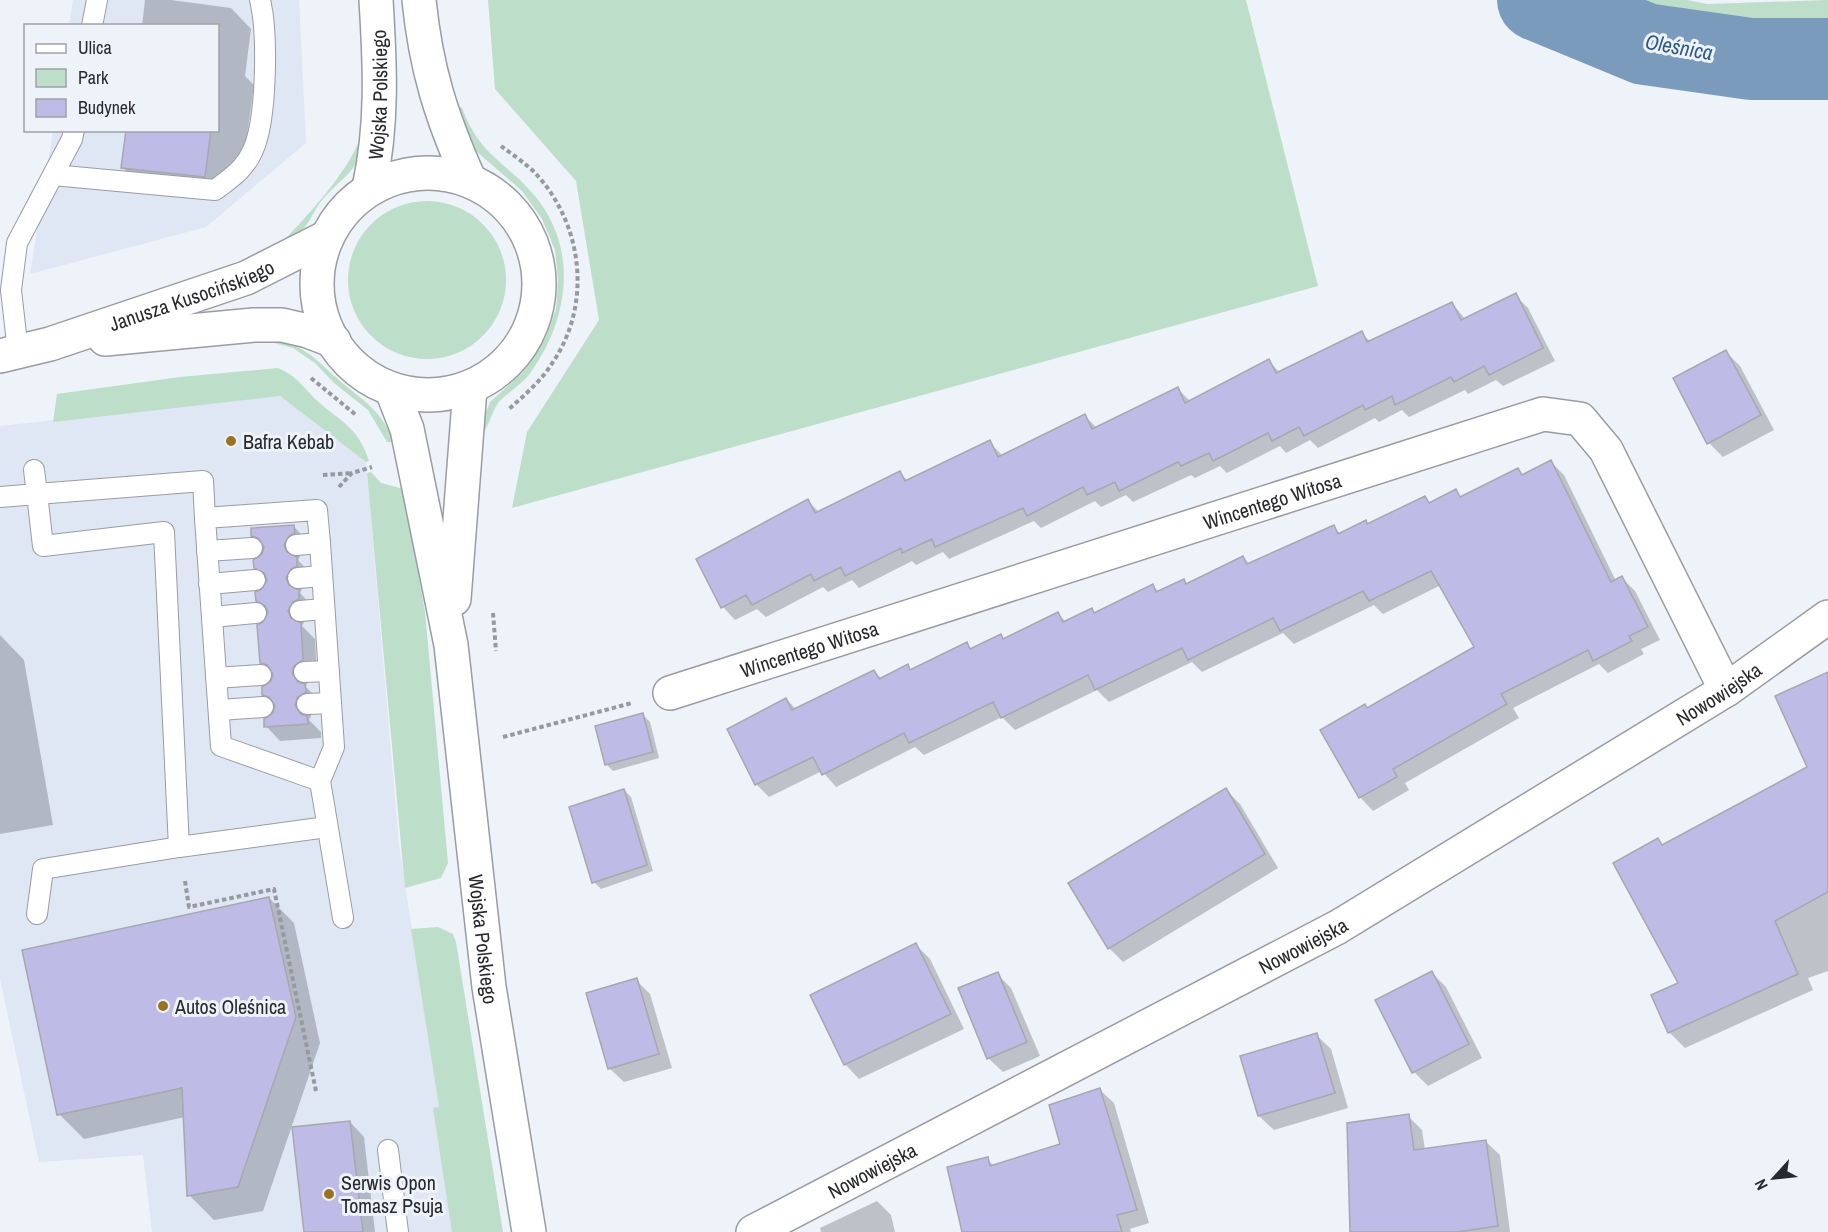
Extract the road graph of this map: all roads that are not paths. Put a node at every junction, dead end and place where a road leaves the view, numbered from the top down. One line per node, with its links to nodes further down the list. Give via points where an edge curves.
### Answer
1 (96, 0): 5 (lane)
2 (260, 0): 7 (lane, via 265,22 261,117 253,150 240,172 215,190)
3 (376, 0): 9 (street, Wojska Polskiego, via 381,97)
4 (419, 0): 8 (street, via 424,48 435,94)
5 (92, 24)
6 (74, 132): 7 (lane)
7 (53, 176): 13 (lane, via 17,243)
8 (469, 179): 9 (street, via 436,172 403,176); 14 (street, via 500,196 522,221 535,254 539,288 531,323 516,351 495,373)
9 (369, 188): 10 (street, via 346,209)
10 (327, 237): 11 (street, via 317,290 322,319); 12 (street, Janusza Kusocińskiego, via 246,278)
11 (334, 341): 12 (street, Janusza Kusocińskiego, via 282,325 254,325); 15 (street, via 352,366)
12 (50, 344): 13 (street, Janusza Kusocińskiego)
13 (9, 354)
14 (470, 388): 15 (street, via 434,398); 33 (street, Wojska Polskiego)
15 (393, 393): 33 (street, Wojska Polskiego, via 416,465)
16 (34, 470): 17 (lane)
17 (37, 494): 18 (lane); 19 (lane, via 203,481); 46 (lane, via 43,546 164,532)
18 (0, 496)
19 (205, 518): 20 (lane, via 318,510); 23 (lane)
20 (320, 543): 21 (lane); 24 (lane)
21 (296, 545)
22 (252, 548): 23 (lane)
23 (207, 551): 27 (lane)
24 (322, 576): 25 (lane); 28 (lane)
25 (298, 578)
26 (255, 580): 27 (lane)
27 (209, 584): 31 (lane)
28 (324, 609): 29 (lane); 34 (lane)
29 (300, 611)
30 (256, 613): 31 (lane)
31 (212, 617): 37 (lane)
32 (1828, 617): 38 (street, Nowowiejska)
33 (451, 645): 51 (street, Wojska Polskiego, via 487,976)
34 (329, 671): 35 (lane); 40 (lane)
35 (304, 672)
36 (261, 675): 37 (lane)
37 (216, 678): 43 (lane)
38 (1726, 690): 39 (street, Wincentego Witosa, via 1606,450 1580,419 1543,414); 52 (street, Nowowiejska, via 1338,927)
39 (670, 693)
40 (331, 703): 41 (lane); 44 (lane, via 334,747)
41 (307, 704)
42 (263, 707): 43 (lane)
43 (219, 710): 44 (lane, via 221,746)
44 (320, 781): 45 (lane)
45 (327, 827): 46 (lane); 48 (lane)
46 (179, 847): 47 (lane, via 43,869)
47 (37, 914)
48 (343, 918)
49 (388, 1150): 50 (lane)
50 (398, 1232)
51 (529, 1232)
52 (753, 1232)

